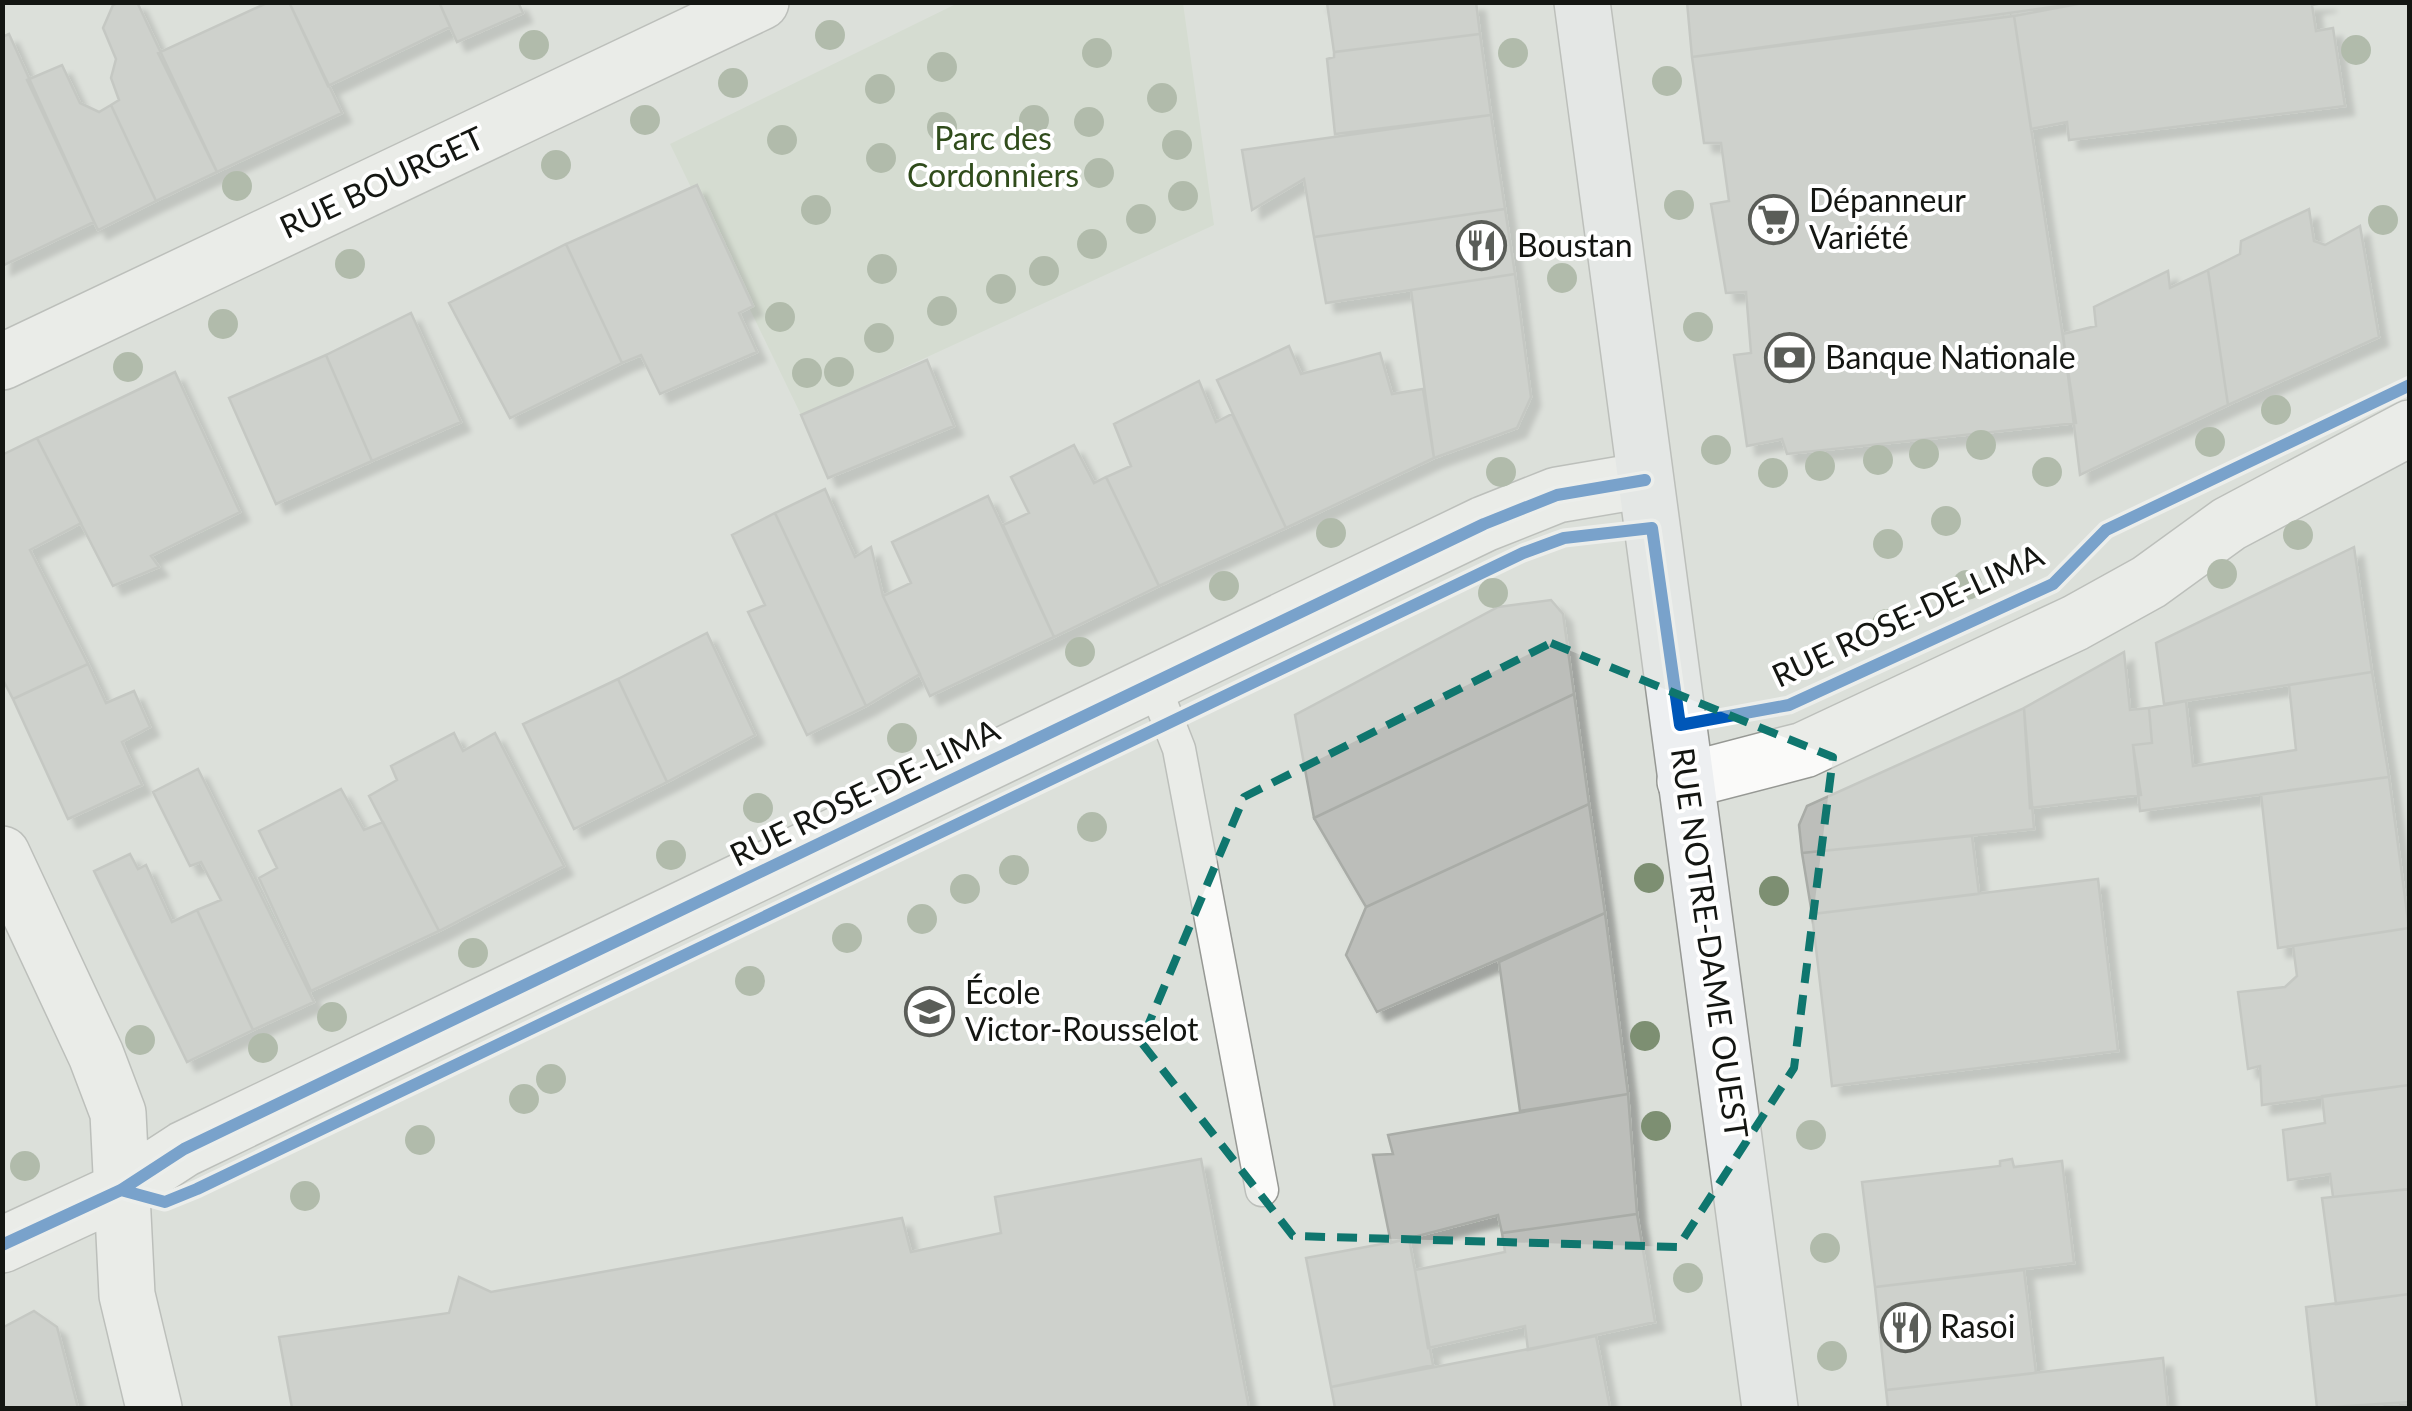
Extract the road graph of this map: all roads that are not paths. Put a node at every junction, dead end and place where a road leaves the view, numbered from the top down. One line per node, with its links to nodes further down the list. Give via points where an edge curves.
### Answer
1 (761, 2): 3 (street, RUE BOURGET)
2 (1582, 2): 5 (main road, RUE NOTRE-DAME OUEST)
3 (2, 362)
4 (2410, 428): 7 (street, via 2229,524 2149,582 2075,623 1804,750)
5 (1645, 480): 6 (street, RUE ROSE-DE-LIMA, via 1580,489 1511,512); 7 (main road, RUE NOTRE-DAME OUEST)
6 (1154, 685): 9 (street, RUE ROSE-DE-LIMA, via 184,1148); 10 (lane, via 1179,749)
7 (1685, 780): 13 (main road, RUE NOTRE-DAME OUEST)
8 (2, 854): 9 (street, via 105,1076 118,1113)
9 (122, 1190): 11 (street, RUE ROSE-DE-LIMA); 12 (street, via 127,1295)
10 (1262, 1190)
11 (2, 1245)
12 (154, 1408)
13 (1770, 1408)

